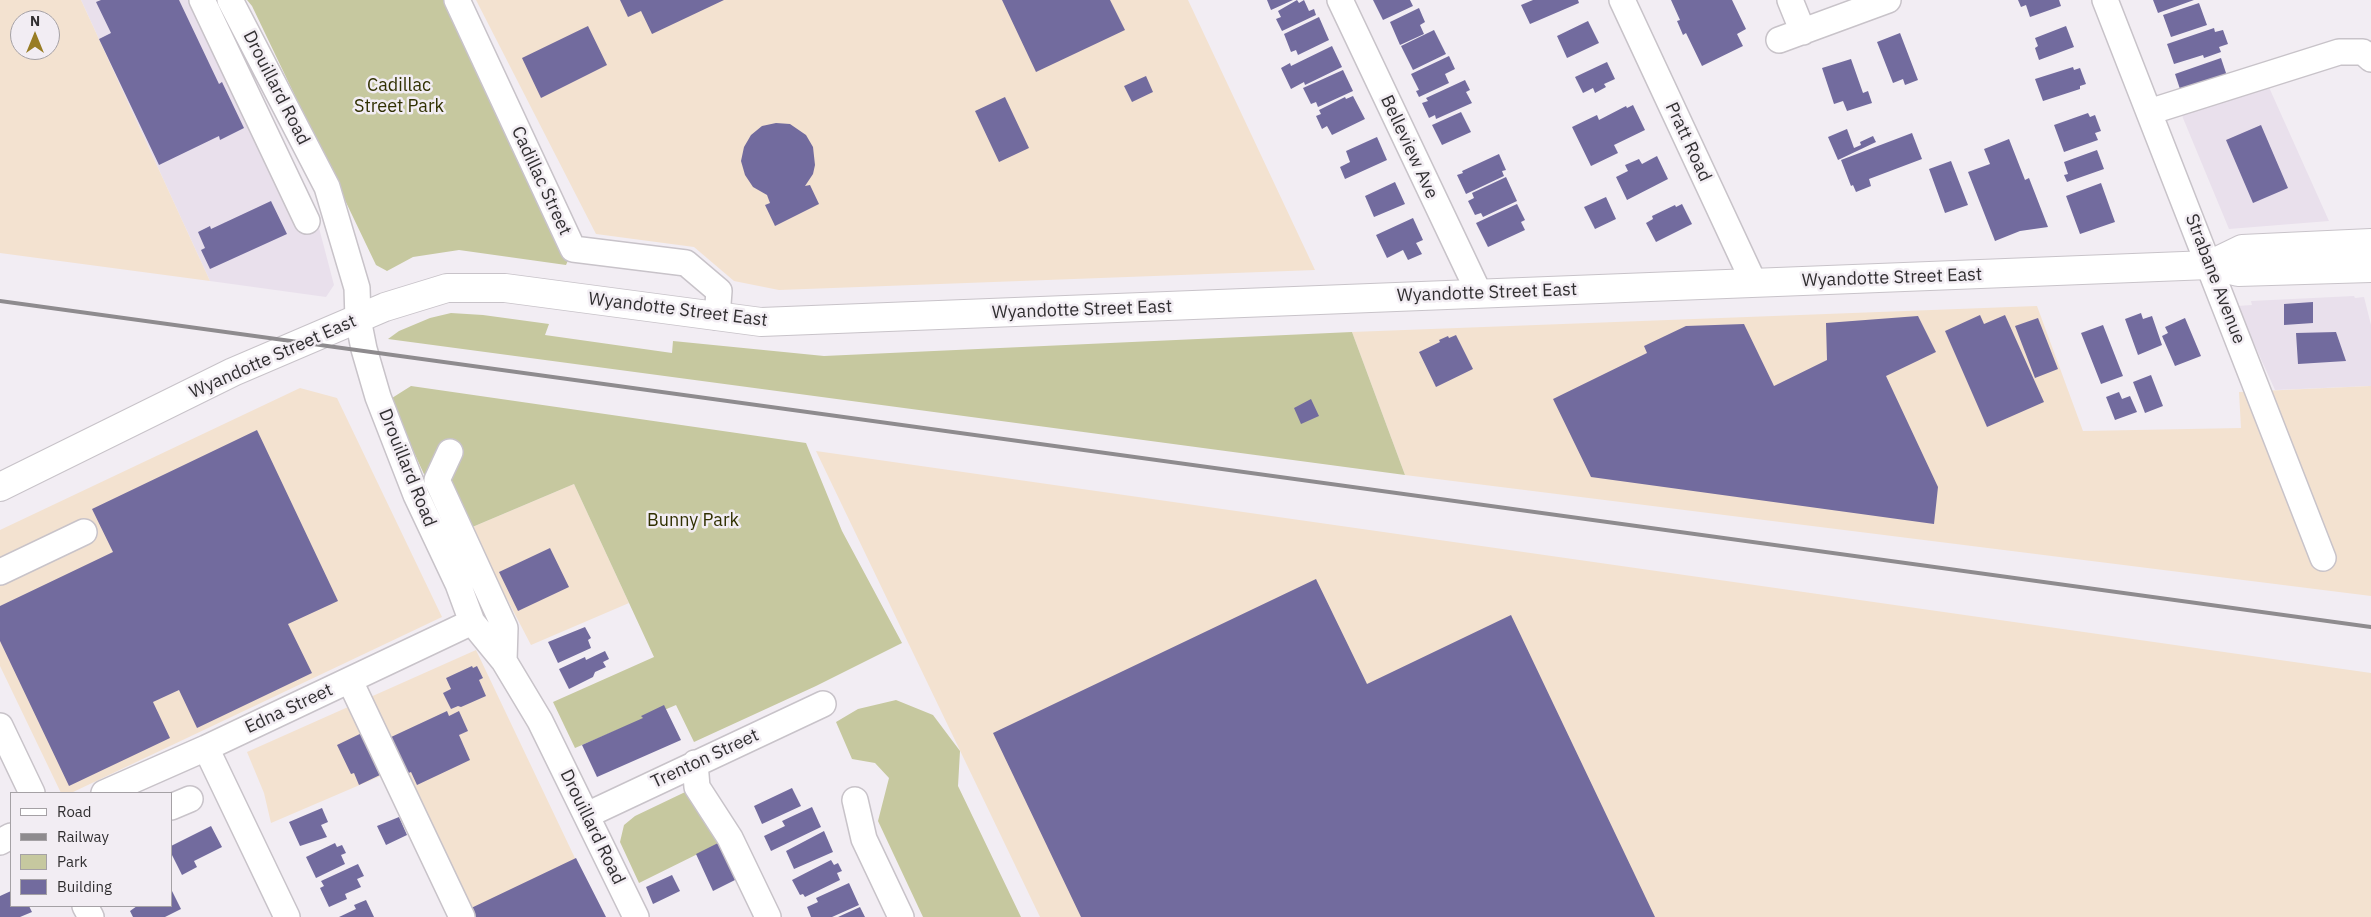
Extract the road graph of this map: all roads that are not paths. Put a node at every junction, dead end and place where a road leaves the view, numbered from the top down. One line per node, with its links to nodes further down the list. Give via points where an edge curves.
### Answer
1 (202, 0): 14 (street)
2 (230, 0): 21 (street, Drouillard Road, via 327,187 357,288)
3 (457, 0): 20 (street, Cadillac Street, via 572,249 686,263 719,291)
4 (1340, 0): 19 (street, Belleview Ave)
5 (1622, 0): 18 (street, Pratt Road)
6 (1790, 0): 10 (street)
7 (1888, 0): 9 (street)
8 (2105, 0): 13 (street, Strabane Avenue)
9 (1849, 7): 10 (street)
10 (1803, 32): 11 (street)
11 (1779, 40)
12 (2371, 59): 13 (street, via 2363,52 2339,52)
13 (2149, 112): 16 (street, Strabane Avenue)
14 (307, 221)
15 (2371, 243): 16 (main road, Wyandotte Street East, via 2242,249)
16 (2209, 265): 17 (main road, Wyandotte Street East, via 2238,272); 18 (main road, Wyandotte Street East); 25 (street, Strabane Avenue)
17 (2371, 268)
18 (1754, 283): 19 (main road, Wyandotte Street East)
19 (1479, 293): 20 (main road, Wyandotte Street East, via 761,322)
20 (717, 317): 21 (main road, Wyandotte Street East, via 505,288 447,288 385,307)
21 (358, 320): 23 (main road, Wyandotte Street East, via 233,372); 27 (street, Drouillard Road, via 378,397 416,495 458,584)
22 (450, 452): 28 (street, via 437,480 505,628)
23 (0, 487)
24 (84, 532): 26 (street)
25 (2323, 558)
26 (0, 572)
27 (472, 622): 28 (street, Drouillard Road); 29 (street, Edna Street)
28 (504, 661): 38 (street, Drouillard Road, via 540,721)
29 (350, 681): 32 (street, Edna Street); 40 (street)
30 (823, 704): 33 (street, Trenton Street)
31 (0, 726): 35 (street)
32 (206, 748): 34 (street, Edna Street); 39 (street)
33 (695, 763): 38 (street, Trenton Street); 42 (street, via 697,787 730,838)
34 (142, 786): 36 (street, Edna Street)
35 (32, 792)
36 (109, 792)
37 (855, 800): 43 (street, via 864,839)
38 (587, 815): 41 (street, Drouillard Road)
39 (287, 917)
40 (462, 917)
41 (636, 917)
42 (768, 917)
43 (901, 917)

